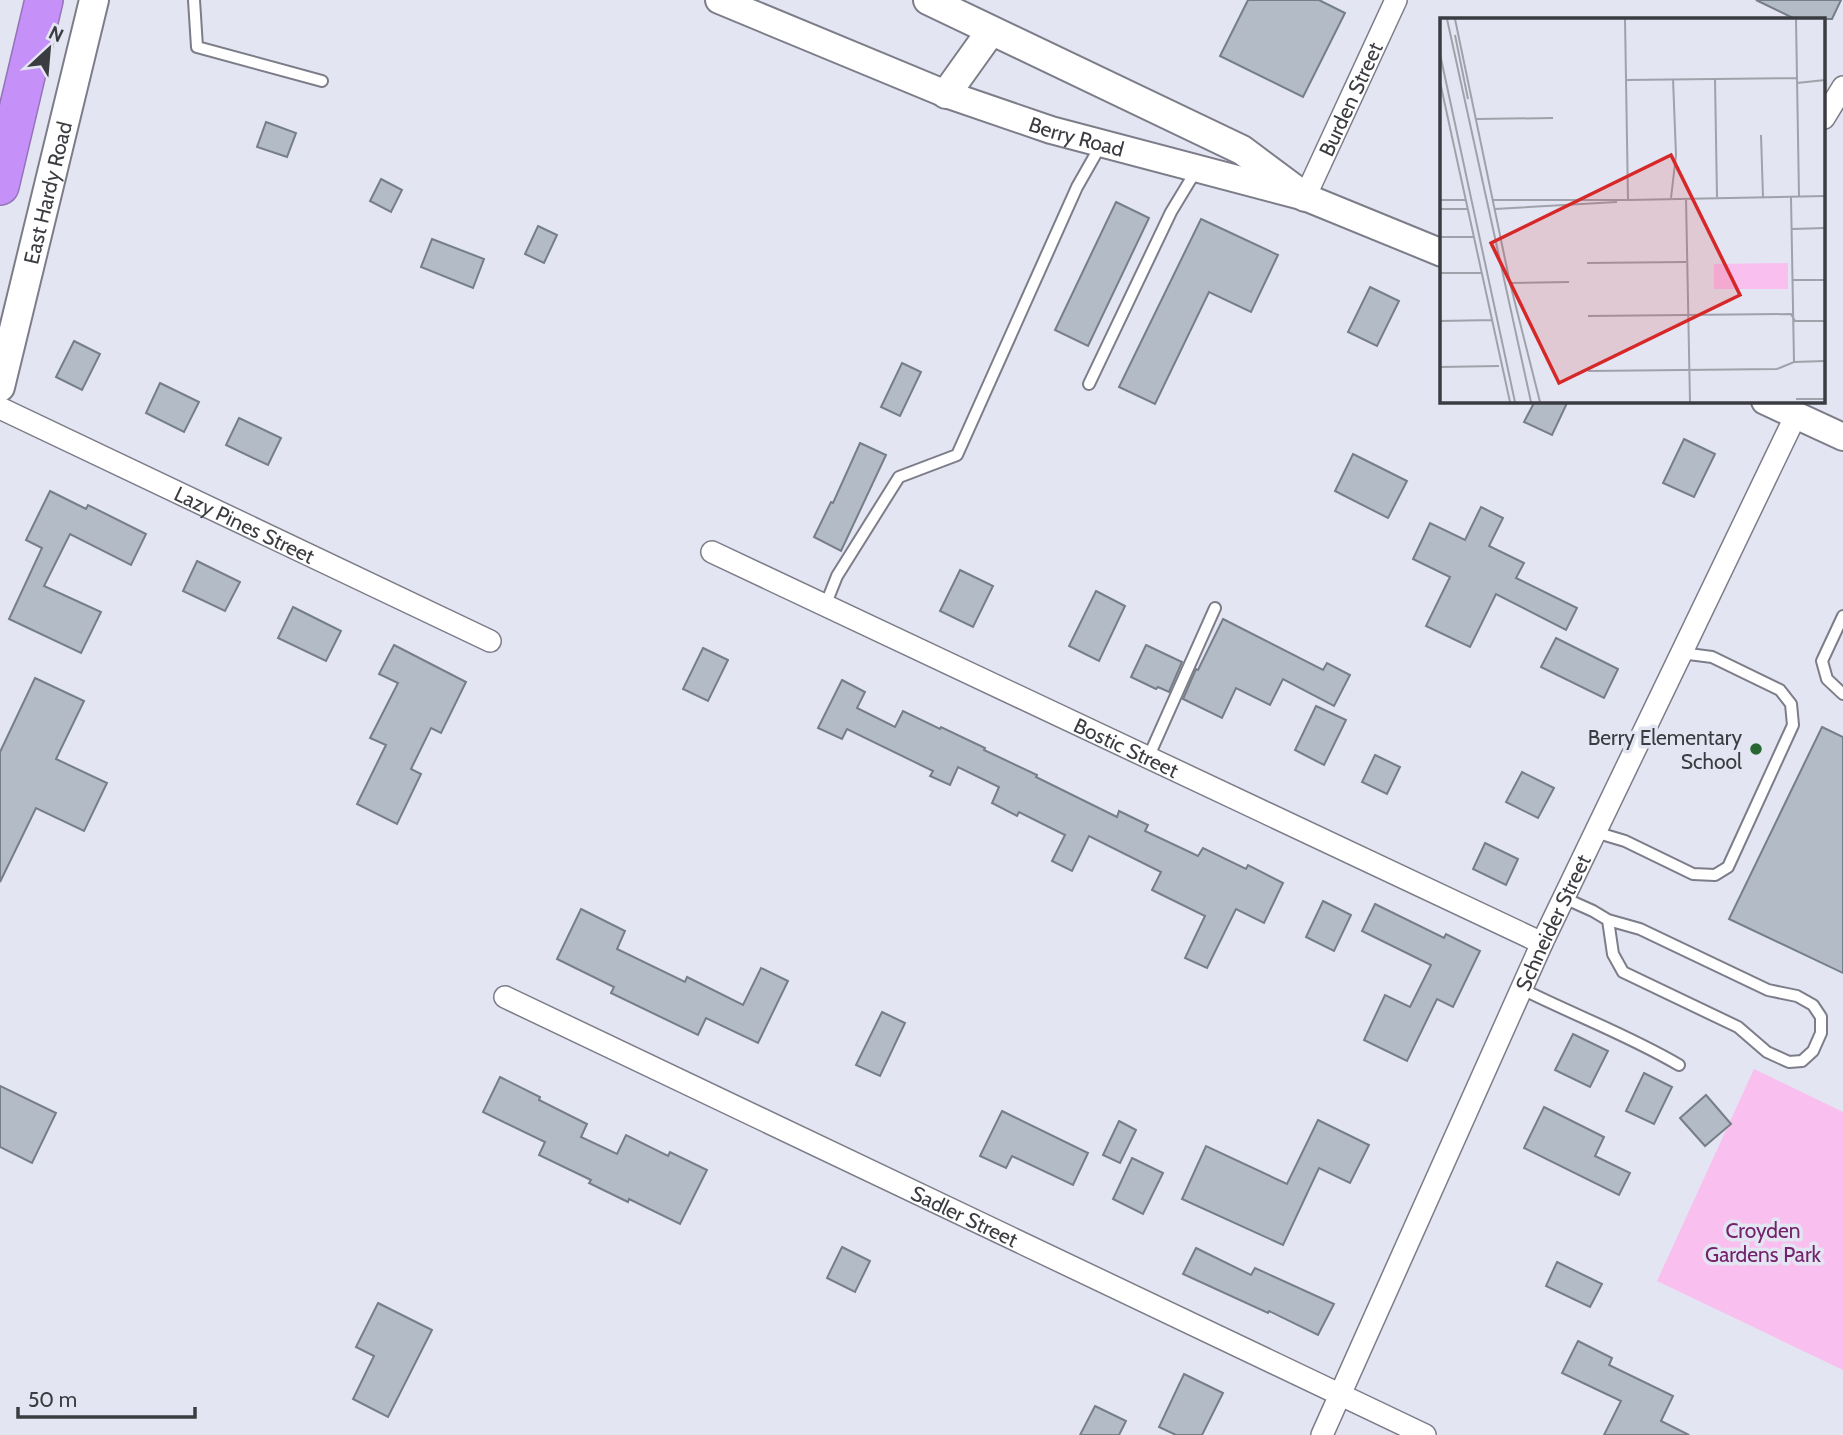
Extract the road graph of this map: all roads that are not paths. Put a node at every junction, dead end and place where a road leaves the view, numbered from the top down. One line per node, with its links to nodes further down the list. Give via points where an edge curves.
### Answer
1 (44, 0): 14 (highway)
2 (94, 0): 18 (main road, East Hardy Road)
3 (194, 0): 8 (lane, via 197,47)
4 (719, 0): 10 (street, Berry Road)
5 (928, 0): 7 (main road)
6 (1396, 0): 15 (street, Burden Street)
7 (991, 31): 10 (main road); 15 (main road, via 1242,150)
8 (321, 81)
9 (1843, 87): 11 (street)
10 (946, 94): 12 (street, Berry Road)
11 (1826, 114)
12 (1102, 144): 13 (street, Berry Road); 24 (lane, via 1077,187 957,455 899,477 837,576)
13 (1197, 169): 15 (street, Berry Road); 17 (lane, via 1171,212)
14 (0, 186)
15 (1305, 197): 16 (street, Berry Road)
16 (1440, 252)
17 (1089, 384)
18 (0, 387)
19 (1767, 402): 21 (street)
20 (0, 408): 27 (street, Lazy Pines Street)
21 (1796, 415): 22 (street); 28 (street, Schneider Street)
22 (1843, 437)
23 (712, 552): 24 (street, Bostic Street)
24 (825, 606): 30 (street, Bostic Street)
25 (1215, 608): 30 (lane)
26 (1843, 616): 29 (lane, via 1822,661 1827,680)
27 (489, 641)
28 (1681, 653): 31 (street, Schneider Street); 31 (lane, via 1712,657 1780,690 1791,704 1793,724 1728,867 1715,875 1693,874 1625,841)
29 (1843, 694)
30 (1148, 758): 34 (street, Bostic Street)
31 (1595, 832): 32 (street, Schneider Street)
32 (1564, 898): 33 (lane); 34 (street, Schneider Street)
33 (1608, 920): 33 (lane, via 1613,954 1623,972 1738,1027 1767,1052 1789,1062 1802,1061 1813,1051 1821,1033 1821,1017 1813,1005 1768,990 1640,929)
34 (1542, 943): 35 (street, Schneider Street)
35 (1522, 989): 37 (lane); 38 (street, Schneider Street)
36 (505, 998): 38 (street, Sadler Street)
37 (1679, 1065)
38 (1340, 1395): 39 (street, Schneider Street); 40 (street, Sadler Street)
39 (1322, 1435)
40 (1424, 1435)

